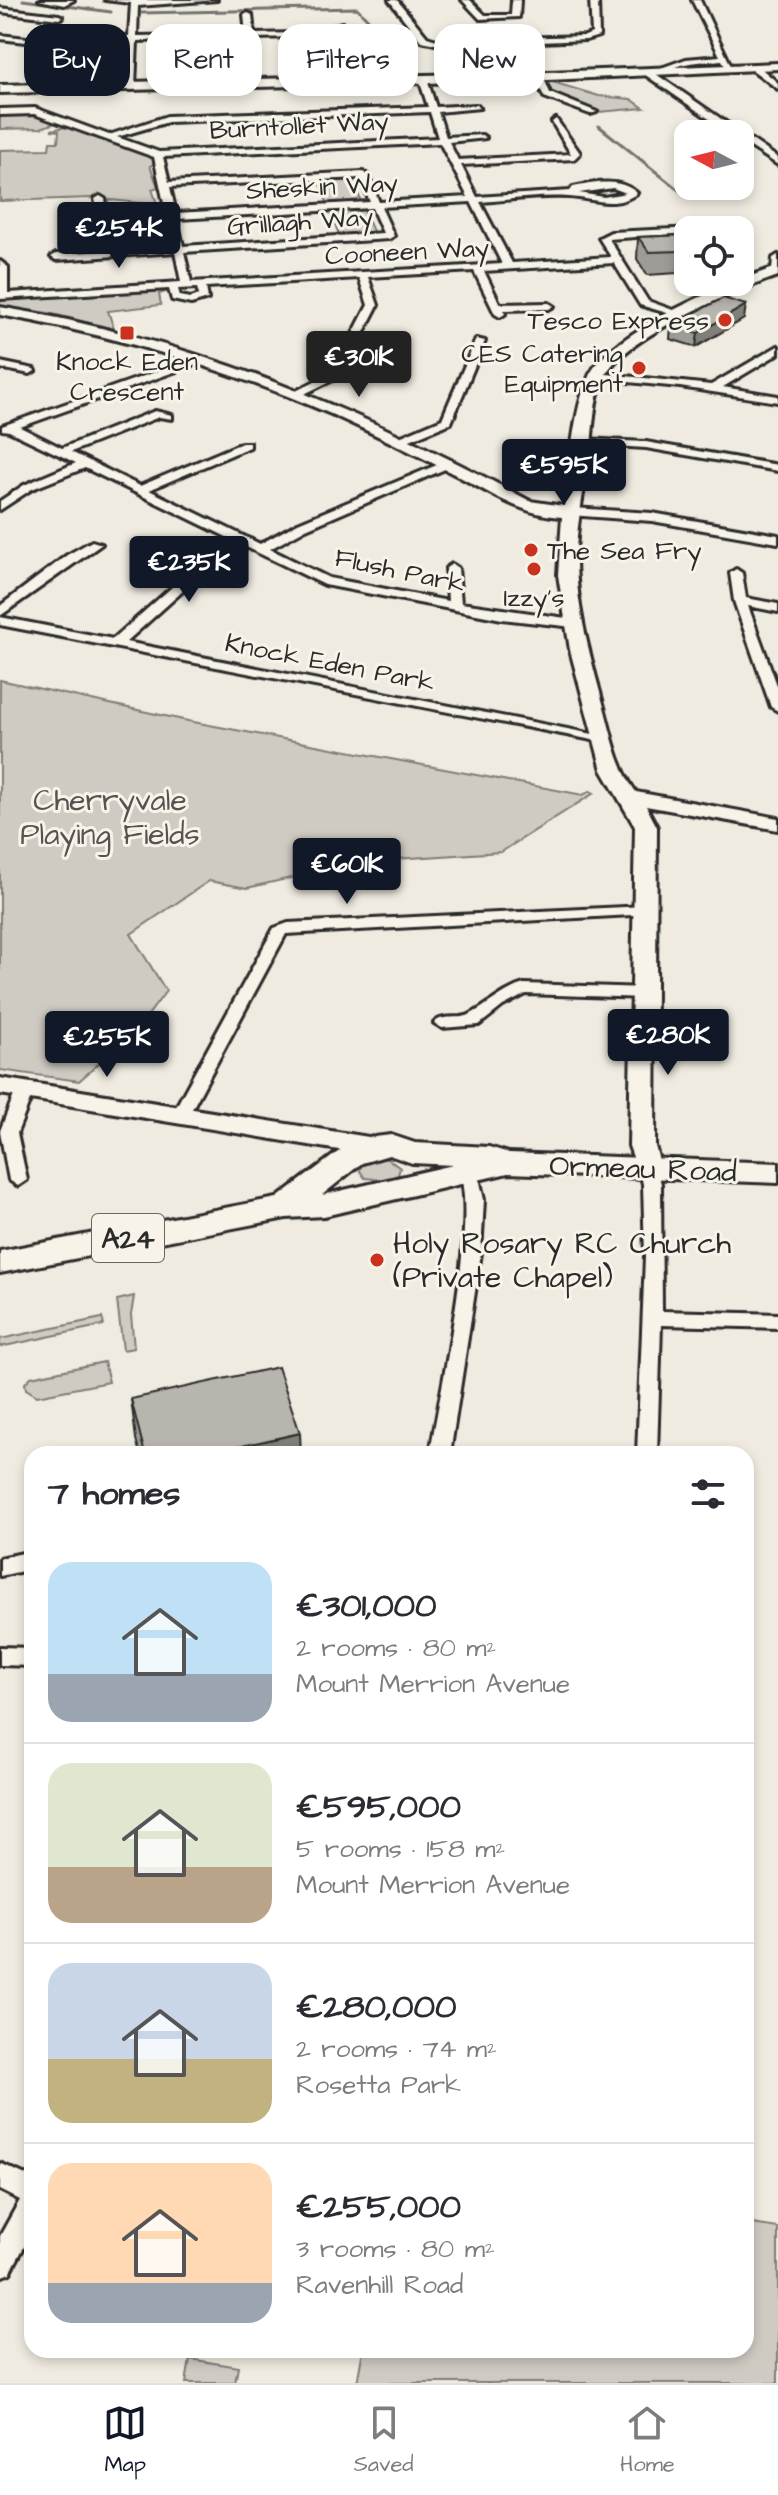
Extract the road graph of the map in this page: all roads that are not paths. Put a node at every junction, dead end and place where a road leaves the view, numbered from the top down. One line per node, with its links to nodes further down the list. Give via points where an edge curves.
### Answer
1 (43, 0): 2 (street)
2 (70, 0)
3 (109, 0): 10 (street)
4 (213, 0): 10 (street)
5 (393, 0): 23 (street, via 424,39)
6 (466, 0): 14 (street, via 483,17)
7 (516, 0): 14 (street, via 515,17)
8 (594, 0): 22 (street, via 596,34)
9 (696, 0): 26 (street)
10 (135, 1): 19 (street)
11 (0, 10): 13 (street)
12 (248, 15): 15 (street)
13 (59, 17)
14 (500, 19): 16 (street)
15 (249, 24)
16 (502, 24)
17 (0, 37): 21 (street)
18 (130, 39): 19 (street)
19 (134, 39): 20 (street); 34 (street)
20 (146, 39)
21 (24, 40)
22 (545, 40)
23 (434, 41)
24 (24, 42): 25 (street)
25 (0, 45)
26 (726, 63): 28 (street); 29 (street)
27 (778, 66): 28 (street)
28 (754, 67): 36 (street)
29 (647, 72): 30 (street); 45 (street)
30 (545, 76)
31 (418, 79): 32 (street)
32 (423, 79): 33 (street); 41 (street)
33 (434, 79)
34 (131, 86): 35 (street); 38 (street)
35 (146, 86)
36 (778, 87)
37 (0, 89): 38 (street)
38 (21, 89): 42 (street)
39 (545, 92): 44 (street)
40 (476, 108): 41 (street)
41 (433, 109): 47 (street, via 167,119); 49 (street)
42 (17, 110): 43 (street); 47 (street, via 35,111)
43 (0, 112)
44 (593, 112)
45 (717, 120)
46 (556, 122): 53 (street, via 574,156)
47 (110, 137): 51 (street)
48 (482, 138): 49 (street, Burntollet Way)
49 (443, 140): 51 (street, Burntollet Way); 53 (street)
50 (754, 145): 52 (street)
51 (158, 155): 54 (street)
52 (778, 162)
53 (456, 163): 56 (street)
54 (165, 185): 58 (street, via 360,174); 59 (street)
55 (574, 194): 55 (street, via 576,189 612,186 632,193 591,199); 56 (street, Sheskin Way)
56 (475, 200): 58 (street, Sheskin Way); 68 (street)
57 (103, 202): 60 (street)
58 (377, 205): 59 (street, Sheskin Way); 63 (street, Grillagh Way, via 387,238)
59 (172, 220): 60 (street, Sheskin Way); 63 (street)
60 (106, 228): 61 (street, Sheskin Way)
61 (94, 229)
62 (674, 231): 66 (street, via 607,236 604,241)
63 (179, 250): 64 (street); 73 (street)
64 (56, 257)
65 (778, 259): 70 (street)
66 (616, 260): 68 (street, Cooneen Way); 77 (street, via 644,303)
67 (0, 264): 75 (street)
68 (509, 267): 69 (street, Cooneen Way)
69 (478, 269): 71 (street, Cooneen Way); 76 (street, via 498,311)
70 (778, 271): 77 (street)
71 (363, 276): 72 (street, Cooneen Way); 85 (street, via 373,305 337,374)
72 (201, 285): 73 (street, Cooneen Way); 74 (street, Cooneen Way, via 204,297 191,301 176,298)
73 (187, 286): 74 (street, Cooneen Way)
74 (173, 287): 75 (street, Cooneen Way)
75 (1, 301): 80 (street)
76 (549, 306)
77 (680, 316): 83 (street, via 616,353)
78 (480, 341): 89 (street, via 447,421)
79 (778, 349): 84 (street)
80 (198, 360): 85 (street); 88 (street)
81 (0, 365): 82 (street)
82 (30, 371)
83 (597, 376): 84 (street); 90 (street)
84 (714, 388): 86 (street)
85 (296, 395): 89 (street)
86 (778, 399)
87 (168, 417): 92 (street, via 159,413)
88 (5, 429): 92 (street, Flush Park)
89 (401, 440): 94 (street)
90 (583, 442): 95 (street, via 646,445); 99 (street)
91 (246, 445): 96 (street)
92 (62, 452): 93 (street, Flush Park)
93 (86, 463): 96 (street, Flush Park); 98 (street, via 28,487)
94 (448, 464): 97 (street); 104 (street)
95 (778, 468)
96 (140, 490): 101 (street, Flush Park)
97 (524, 505): 99 (street); 102 (street)
98 (0, 506)
99 (573, 512): 100 (street, via 652,517); 102 (street)
100 (778, 539)
101 (247, 542): 104 (street, Flush Park); 113 (street, via 210,560)
102 (568, 542): 112 (street)
103 (96, 544): 110 (street)
104 (261, 549): 108 (street, Flush Park, via 337,585)
105 (452, 568): 108 (street)
106 (736, 573): 107 (street)
107 (740, 601): 109 (street); 114 (street)
108 (455, 607): 112 (street, Flush Park)
109 (778, 608)
110 (0, 612)
111 (0, 621): 113 (street, Knock Eden Park)
112 (573, 623): 115 (street)
113 (116, 644): 115 (street, Knock Eden Park)
114 (778, 707)
115 (603, 740): 116 (street, via 612,769)
116 (631, 797): 117 (street); 118 (street, via 646,827)
117 (778, 824)
118 (646, 911): 119 (street); 122 (street, via 280,931)
119 (646, 993): 120 (street, via 524,989 473,1021); 128 (street, via 642,1146)
120 (442, 1023)
121 (12, 1088): 122 (street); 131 (street, via 8,1133)
122 (180, 1116): 123 (street)
123 (276, 1133): 124 (street); 127 (street)
124 (375, 1147): 125 (main road, Ormeau Road / A24); 127 (main road, Ormeau Road / A24, via 352,1156)
125 (424, 1153): 126 (main road, Ormeau Road / A24); 129 (street, via 467,1164); 132 (main road)
126 (508, 1163): 128 (main road, Ormeau Road / A24); 129 (main road, Ormeau Road / A24)
127 (341, 1168): 133 (main road, via 347,1178); 134 (main road, Ormeau Road / A24)
128 (648, 1168): 130 (main road, Ormeau Road / A24); 136 (street)
129 (468, 1172): 132 (main road, Ormeau Road / A24); 138 (street, via 475,1200 472,1253)
130 (778, 1173)
131 (18, 1180)
132 (414, 1183): 133 (main road, Ormeau Road / A24)
133 (375, 1194): 134 (main road, Ormeau Road / A24)
134 (286, 1207): 135 (main road, Ormeau Road / A24)
135 (0, 1262)
136 (653, 1318): 137 (street); 139 (street)
137 (778, 1321)
138 (441, 1446)
139 (647, 1446)
140 (24, 1562): 141 (street)
141 (0, 1567)
142 (0, 1656): 143 (street)
143 (24, 1657)
144 (0, 2176): 145 (street)
145 (24, 2188)
146 (24, 2220): 147 (street)
147 (0, 2263)

